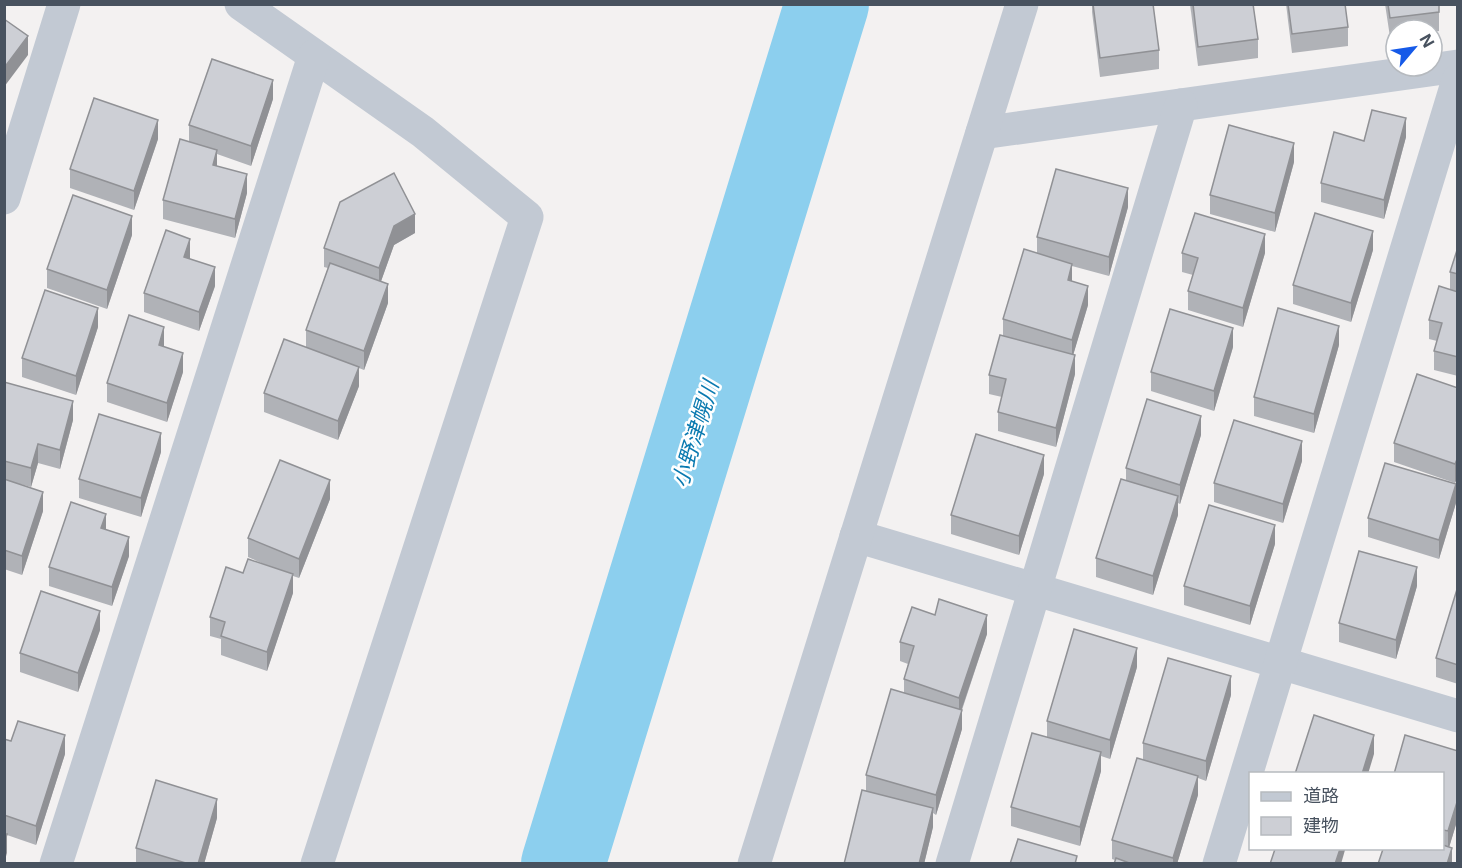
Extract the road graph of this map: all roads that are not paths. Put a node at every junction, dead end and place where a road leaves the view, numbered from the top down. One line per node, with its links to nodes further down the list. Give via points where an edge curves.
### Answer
1 (64, 4): 9 (street)
2 (241, 4): 4 (street)
3 (1022, 4): 8 (street)
4 (314, 56): 15 (street); 16 (street, via 423,132 527,217)
5 (1458, 66): 7 (street)
6 (1458, 80): 13 (street)
7 (1181, 105): 8 (street); 12 (street)
8 (982, 133): 11 (street)
9 (10, 160): 10 (street)
10 (4, 198)
11 (856, 536): 12 (street); 17 (street)
12 (1035, 590): 13 (street); 18 (street)
13 (1280, 663): 14 (street); 19 (street)
14 (1458, 716)
15 (56, 864)
16 (317, 864)
17 (754, 864)
18 (952, 864)
19 (1219, 864)

